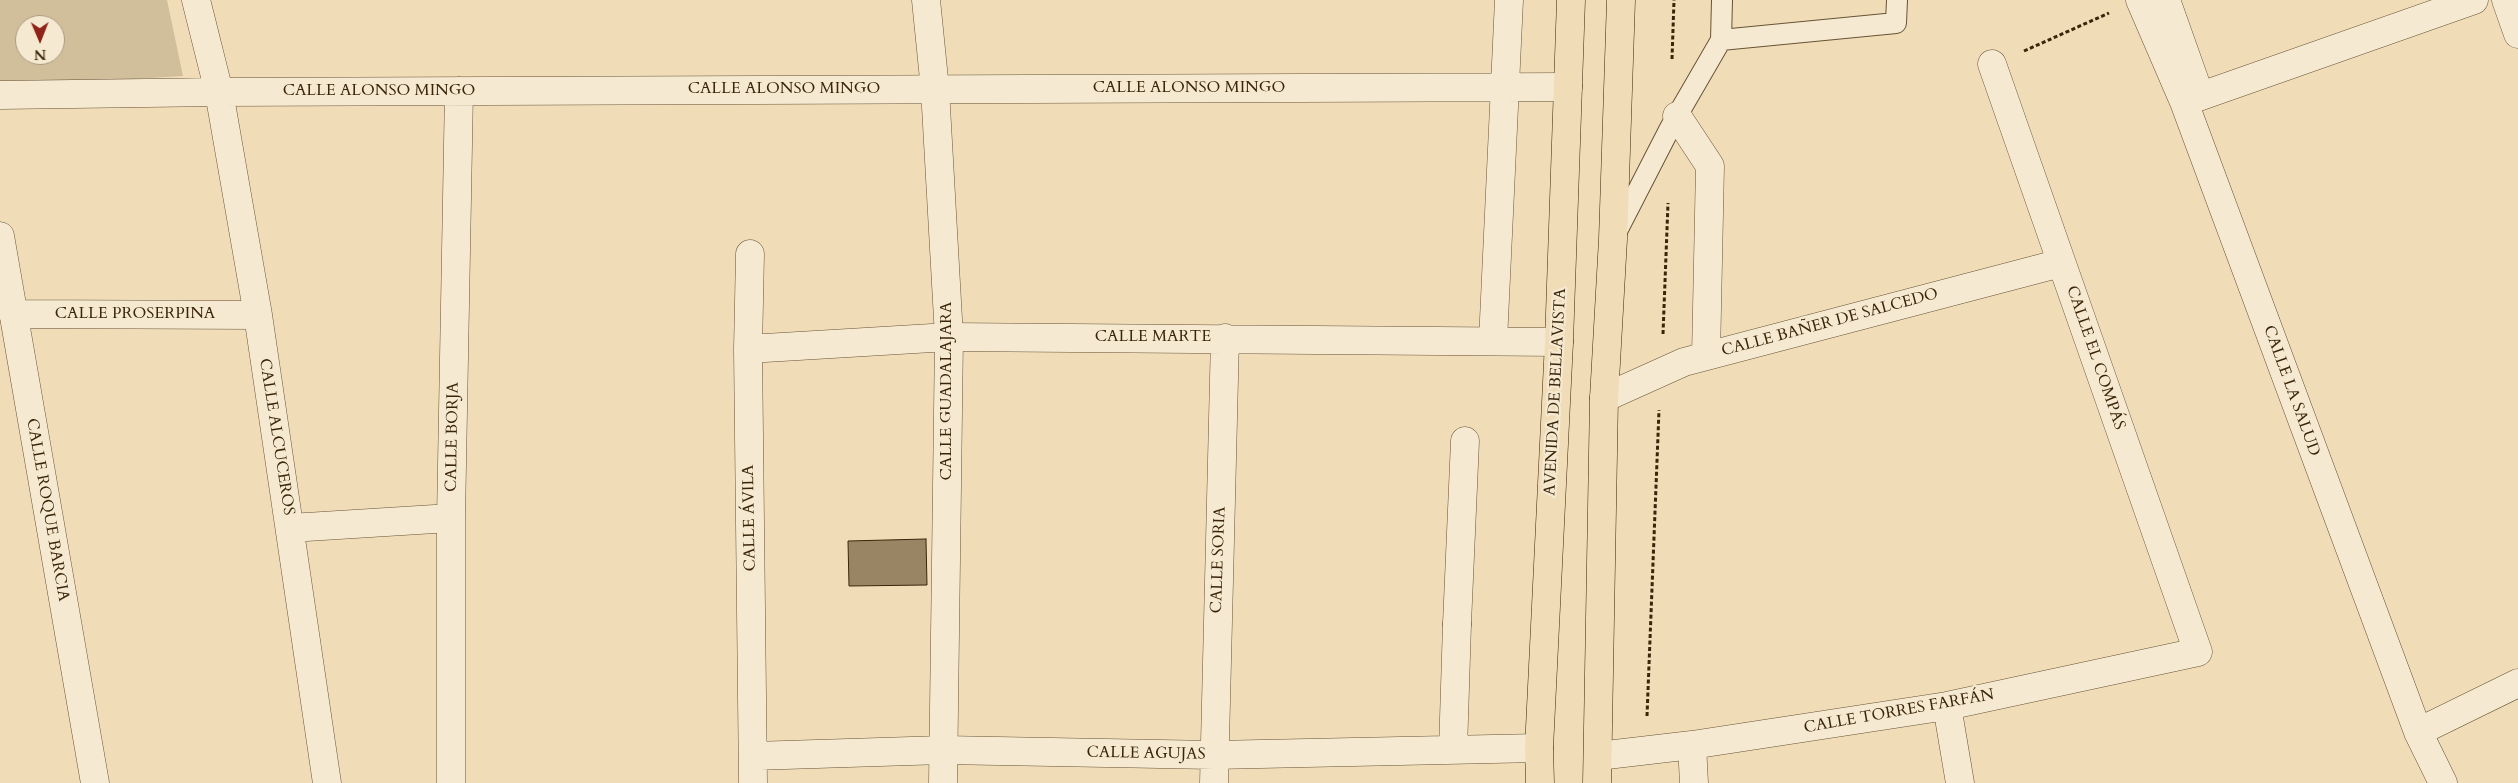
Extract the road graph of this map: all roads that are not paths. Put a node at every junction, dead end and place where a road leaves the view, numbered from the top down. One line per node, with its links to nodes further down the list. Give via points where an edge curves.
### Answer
1 (196, 0): 19 (street, CALLE ALCUCEROS)
2 (926, 0): 17 (street, CALLE GUADALAJARA)
3 (1509, 0): 15 (street)
4 (1571, 0): 16 (main road, AVENIDA DE BELLAVISTA)
5 (1621, 0): 24 (main road)
6 (1722, 0): 13 (lane)
7 (1897, 0): 13 (lane, via 1896,23)
8 (2140, 0): 21 (street, CALLE LA SALUD)
9 (2166, 0): 21 (street, CALLE LA SALUD)
10 (2474, 0): 21 (street)
11 (2506, 0): 12 (street)
12 (2518, 34)
13 (1722, 40): 22 (lane)
14 (1992, 64): 26 (street, CALLE EL COMPÁS)
15 (1505, 87): 16 (street, CALLE ALONSO MINGO); 17 (street, CALLE ALONSO MINGO); 31 (street)
16 (1568, 88): 32 (main road, AVENIDA DE BELLAVISTA)
17 (935, 89): 18 (street, CALLE ALONSO MINGO); 29 (street, CALLE GUADALAJARA)
18 (458, 91): 19 (street, CALLE ALONSO MINGO); 37 (street, CALLE BORJA)
19 (219, 92): 20 (street, CALLE ALONSO MINGO); 28 (street, CALLE ALCUCEROS)
20 (0, 95)
21 (2192, 99): 42 (street, CALLE LA SALUD)
22 (1677, 116): 24 (lane); 34 (street, via 1710,166)
23 (0, 236): 27 (street, CALLE ROQUE BARCIA)
24 (1613, 239): 35 (main road)
25 (750, 254): 33 (street, CALLE ÁVILA)
26 (2061, 263): 34 (street, CALLE BAÑER DE SALCEDO); 39 (street, CALLE EL COMPÁS)
27 (13, 314): 28 (street, CALLE PROSERPINA); 50 (street, CALLE ROQUE BARCIA)
28 (258, 314): 38 (street, CALLE ALCUCEROS)
29 (949, 336): 30 (street, CALLE MARTE); 33 (street, CALLE MARTE); 45 (street, CALLE GUADALAJARA)
30 (1225, 338): 31 (street, CALLE MARTE); 47 (street, CALLE SORIA)
31 (1492, 341): 32 (street, CALLE MARTE)
32 (1559, 342): 44 (main road, AVENIDA DE BELLAVISTA)
33 (748, 348): 48 (street, CALLE ÁVILA)
34 (1706, 356): 35 (street, CALLE BAÑER DE SALCEDO, via 1684,362)
35 (1604, 398): 49 (main road)
36 (1464, 441): 46 (street)
37 (451, 518): 38 (street); 52 (street, CALLE BORJA)
38 (290, 528): 51 (street, CALLE ALCUCEROS)
39 (2198, 652): 41 (street, CALLE TORRES FARFÁN)
40 (2518, 683): 42 (street)
41 (1947, 706): 43 (street, CALLE TORRES FARFÁN); 58 (street)
42 (2418, 732): 59 (street, CALLE LA SALUD)
43 (1692, 745): 49 (street, CALLE TORRES FARFÁN); 57 (street)
44 (1539, 748): 46 (street, CALLE AGUJAS); 56 (main road, AVENIDA DE BELLAVISTA)
45 (943, 750): 47 (street, CALLE AGUJAS); 48 (street, CALLE AGUJAS); 54 (street, CALLE GUADALAJARA)
46 (1453, 750): 47 (street, CALLE AGUJAS)
47 (1214, 755): 55 (street, CALLE SORIA)
48 (754, 756): 53 (street, CALLE ÁVILA)
49 (1597, 770)
50 (95, 783)
51 (327, 783)
52 (451, 783)
53 (753, 783)
54 (943, 783)
55 (1214, 783)
56 (1540, 783)
57 (1694, 783)
58 (1960, 783)
59 (2443, 783)

